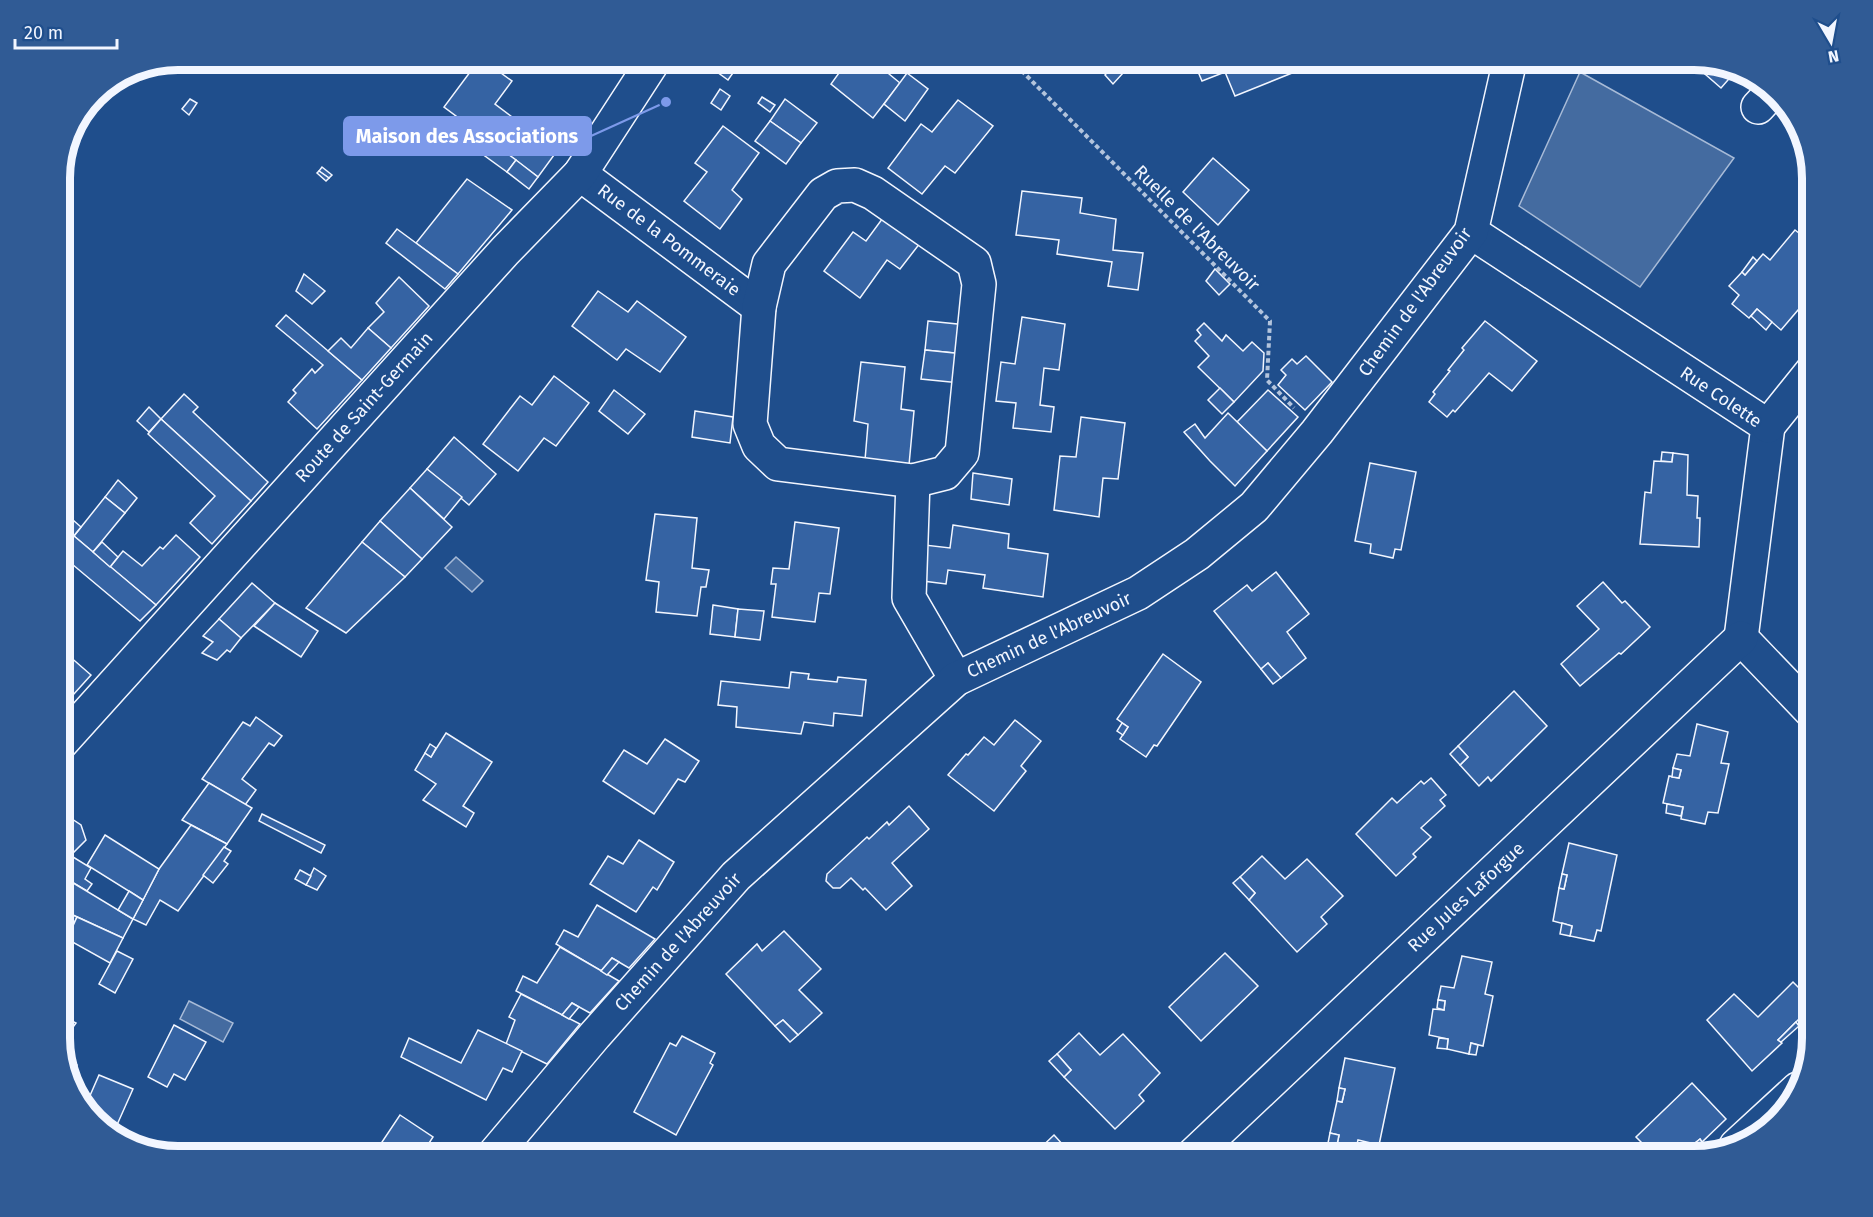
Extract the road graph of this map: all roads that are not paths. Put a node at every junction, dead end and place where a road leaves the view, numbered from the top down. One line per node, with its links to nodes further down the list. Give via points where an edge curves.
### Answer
1 (1508, 70): 4 (street, Chemin de l'Abreuvoir)
2 (647, 71): 3 (street, Route de Saint-Germain)
3 (580, 174): 5 (street, Rue de la Pommeraie); 12 (street, Route de Saint-Germain, via 505,250)
4 (1471, 232): 7 (street, Rue Colette); 10 (street, Chemin de l'Abreuvoir, via 1254,507 1197,554 1138,593)
5 (759, 307): 8 (street, Rue de la Pommeraie, via 750,424 759,446 778,464); 8 (street, Rue de la Pommeraie, via 769,264 823,194 837,186 855,185 873,193 974,263 979,284 962,453 945,473)
6 (1802, 384): 7 (street)
7 (1768, 426): 9 (street, Rue Colette)
8 (913, 481): 10 (street, via 909,598)
9 (1742, 638): 11 (street); 14 (street, Rue Jules Laforgue)
10 (956, 678): 13 (street, Chemin de l'Abreuvoir, via 736,876)
11 (1802, 701)
12 (71, 732)
13 (501, 1146)
14 (1203, 1146)

